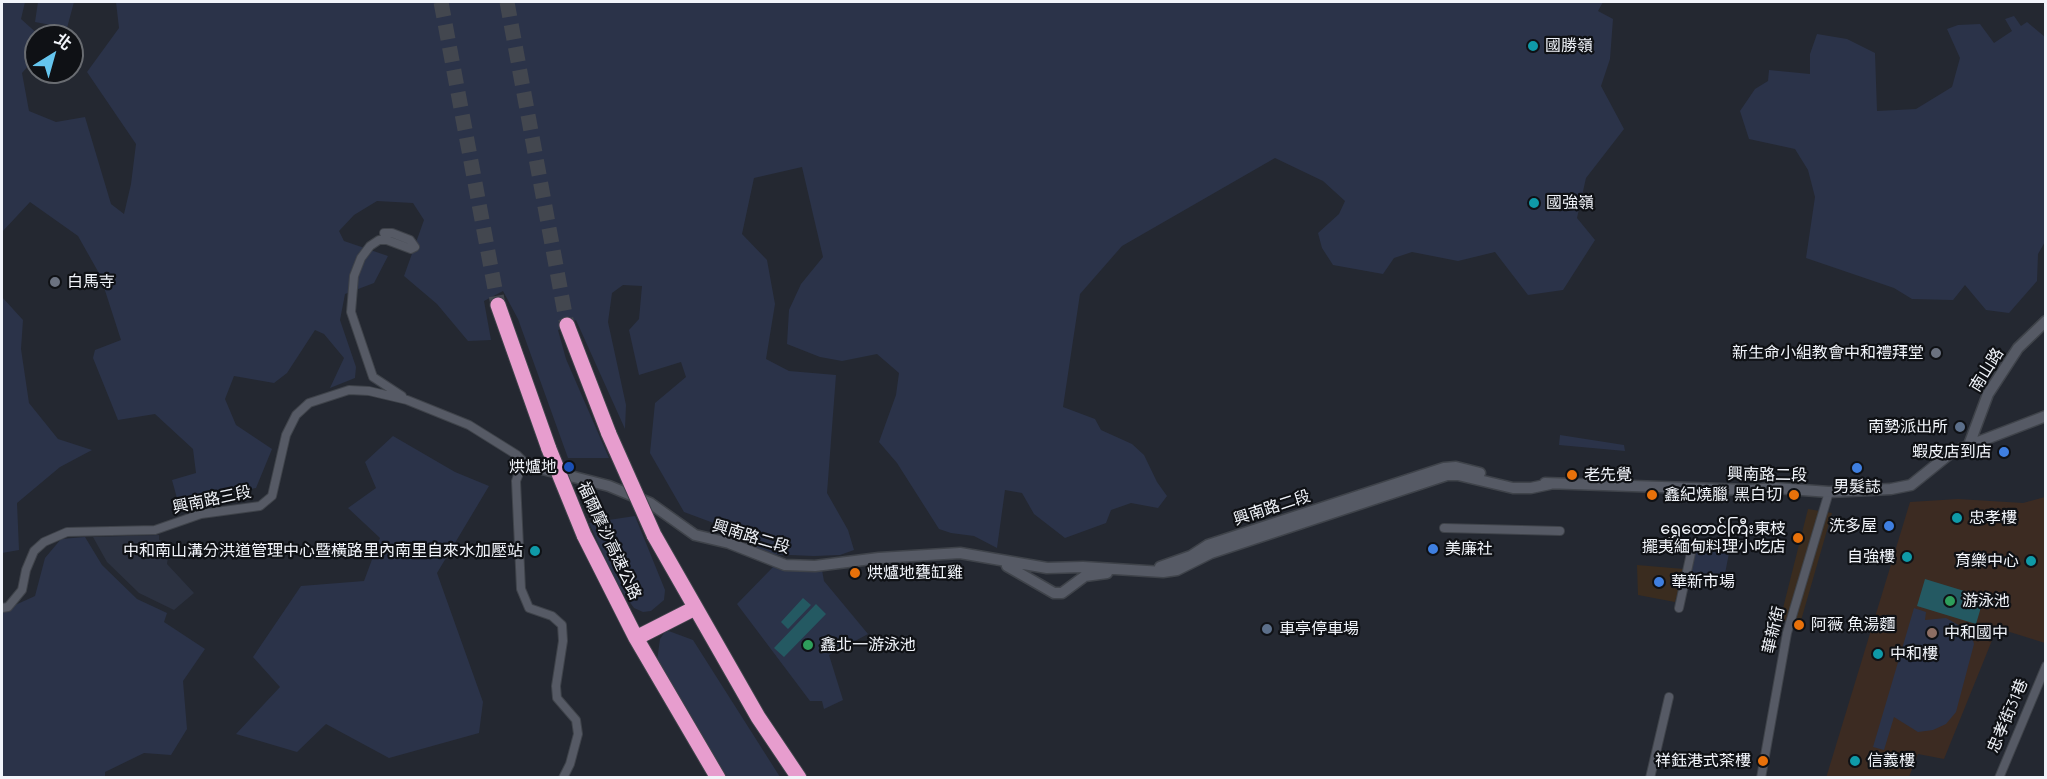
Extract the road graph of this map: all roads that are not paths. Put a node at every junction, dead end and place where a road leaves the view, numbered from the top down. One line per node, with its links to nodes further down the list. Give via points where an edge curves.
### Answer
1 (384, 233): 5 (street, via 410,240 415,247 387,240 370,246 354,276 351,312 373,377)
2 (498, 305): 18 (highway, 福爾摩沙高速公路, bridge, via 584,535)
3 (2046, 321): 7 (street, 南山路, via 2018,348 1988,394)
4 (567, 325): 16 (highway, bridge, via 654,535)
5 (407, 400): 8 (street, 興南路三段, via 469,425 517,454); 15 (street, 興南路三段, via 349,390 309,404 296,415 286,435 272,496 260,506 201,514 155,530 67,532 34,551 22,590 8,607)
6 (2046, 416): 7 (street, 興南路二段)
7 (1969, 445): 9 (street, 興南路二段, via 1952,452 1911,485)
8 (527, 465): 13 (street, 興南路二段, via 609,486 650,503 695,536 729,543 785,565 815,566 960,553); 21 (street, via 516,481 521,589 529,608 552,616 562,625 557,698 576,720 578,734)
9 (1829, 492): 14 (street, 興南路二段, via 1550,484 1444,468 1208,545 1168,565 1145,571); 25 (street, 華新街, via 1787,633)
10 (1444, 528): 11 (street)
11 (1560, 531)
12 (1690, 553): 17 (street)
13 (982, 556): 14 (street, 興南路二段, via 1047,568); 14 (street, 興南路二段, via 1020,571 1054,593 1062,593 1085,576)
14 (1129, 570)
15 (2, 608)
16 (695, 608): 18 (highway); 23 (highway, via 758,717)
17 (1679, 608)
18 (636, 638): 22 (highway, 福爾摩沙高速公路)
19 (2046, 666): 26 (street, 忠孝街31巷)
20 (1669, 697): 24 (street)
21 (563, 777)
22 (718, 777)
23 (799, 777)
24 (1650, 777)
25 (1761, 777)
26 (1999, 777)

